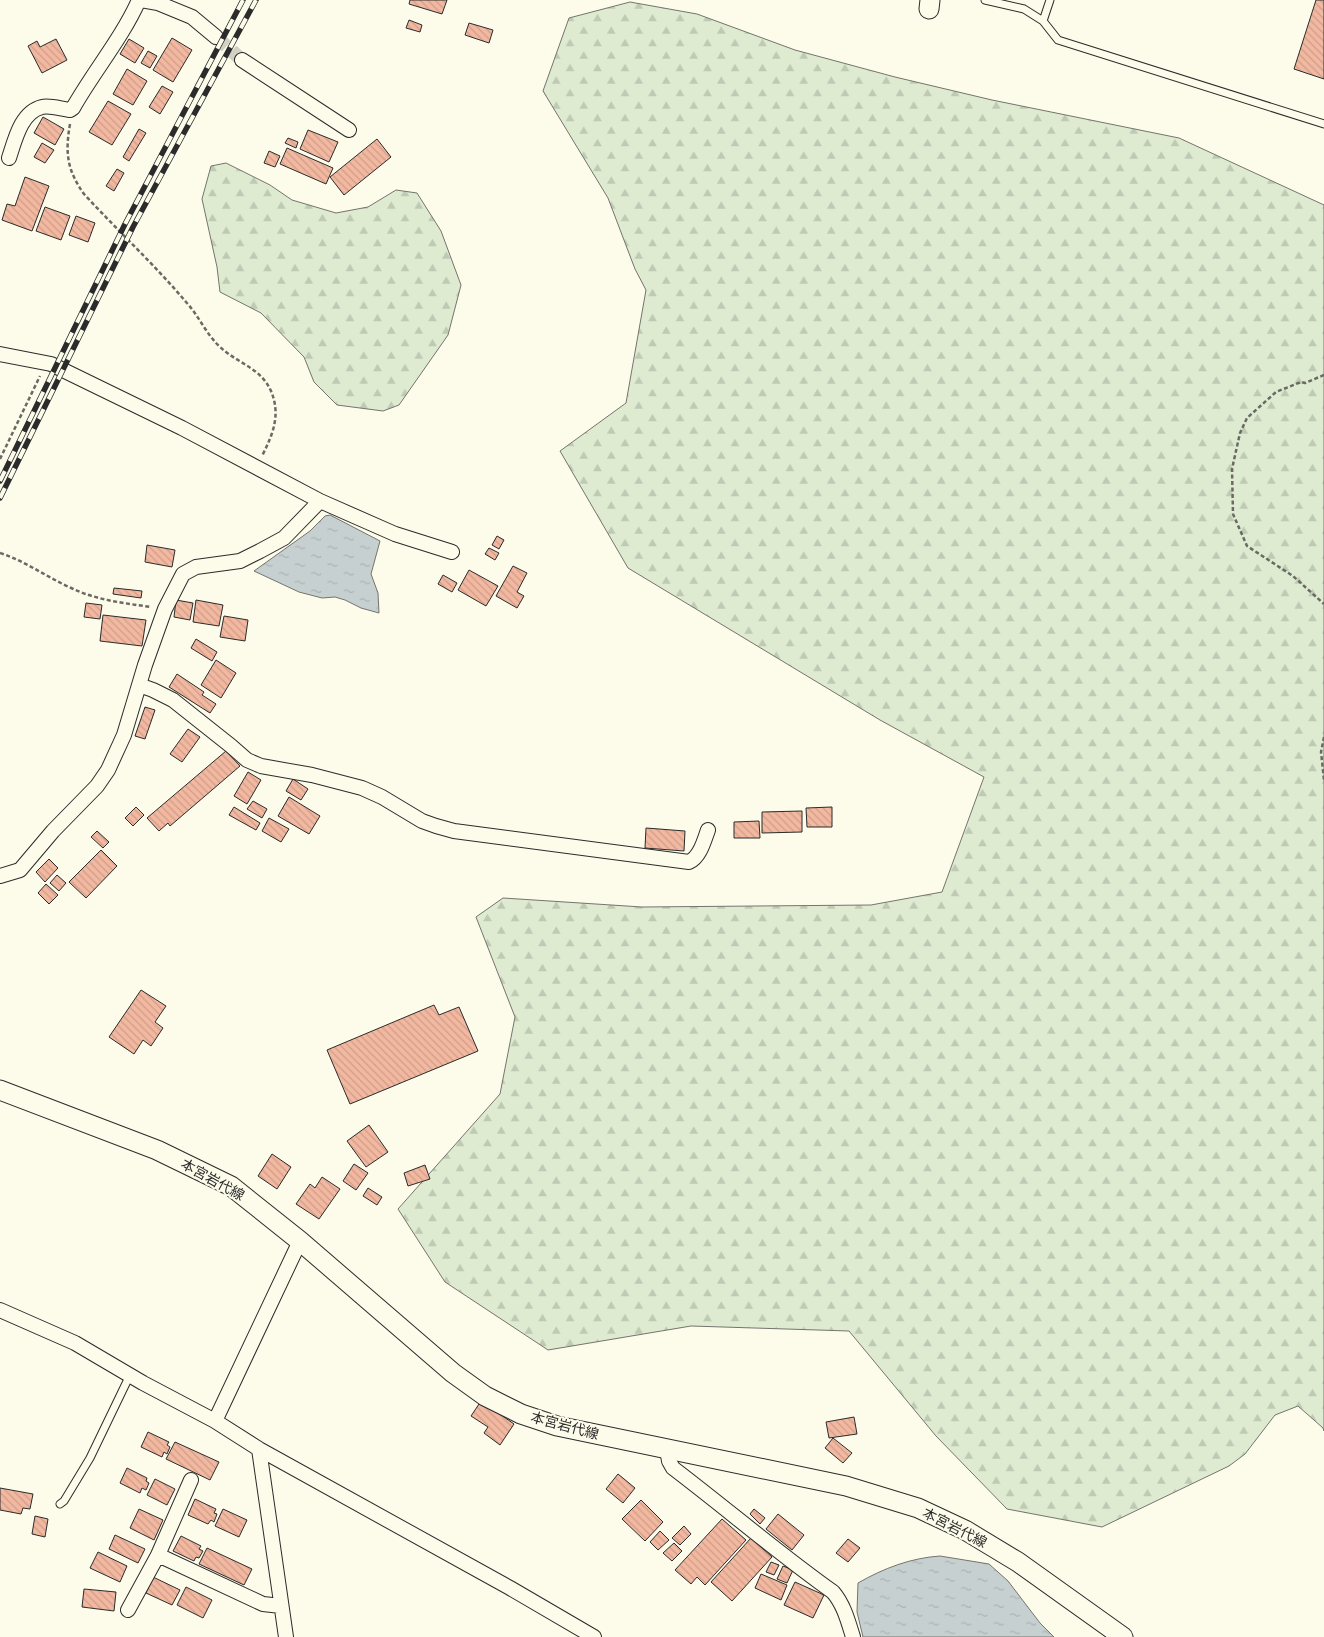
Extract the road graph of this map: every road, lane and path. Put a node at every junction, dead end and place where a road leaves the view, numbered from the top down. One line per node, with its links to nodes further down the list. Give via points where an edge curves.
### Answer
1 (140, 0): 5 (street, via 158,3 192,17); 7 (street)
2 (986, 0): 4 (lane, via 1024,10)
3 (1050, 0): 4 (lane)
4 (1044, 21): 8 (lane, via 1058,40)
5 (216, 37)
6 (242, 60): 9 (street)
7 (73, 108): 10 (street, via 43,107 33,111 24,120); 15 (path, via 67,153 74,180 188,303 220,348 265,379 271,390 277,415 275,428)
8 (1324, 124)
9 (349, 130)
10 (9, 158)
11 (0, 354): 12 (street)
12 (44, 363): 14 (path); 15 (street)
13 (1324, 375): 19 (path, via 1276,392 1247,418 1232,469 1233,514 1247,546 1293,576)
14 (0, 459)
15 (257, 467): 16 (street)
16 (320, 502): 17 (street, via 395,534); 20 (street, via 284,538 260,551 240,561 196,566 183,574)
17 (452, 552)
18 (0, 553): 20 (path, via 17,558 69,588 99,599)
19 (1324, 604)
20 (165, 609): 21 (street)
21 (139, 685): 24 (street, via 173,700 246,760 268,768 362,788 422,821 454,831 689,862 698,855); 25 (street, via 124,735 97,786 20,870)
22 (1324, 737): 23 (path, via 1321,752)
23 (1324, 780)
24 (708, 830)
25 (0, 876)
26 (0, 1090): 27 (main road, 本宮岩代線, via 158,1150 214,1176 249,1199)
27 (300, 1241): 30 (street); 32 (main road, 本宮岩代線, via 439,1361 486,1396 521,1414 557,1426)
28 (0, 1310): 29 (street, via 75,1343)
29 (130, 1375): 30 (street); 34 (lane, via 90,1458)
30 (215, 1421): 31 (street)
31 (259, 1449): 36 (street); 39 (street)
32 (667, 1449): 40 (street, via 668,1461 673,1468 833,1592 846,1612); 41 (main road, 本宮岩代線, via 846,1486 918,1508 1018,1562)
33 (191, 1480): 35 (street)
34 (60, 1504)
35 (158, 1555): 36 (street, via 263,1604); 37 (street)
36 (281, 1606): 38 (street)
37 (128, 1610)
38 (286, 1637)
39 (594, 1637)
40 (853, 1637)
41 (1123, 1637)

